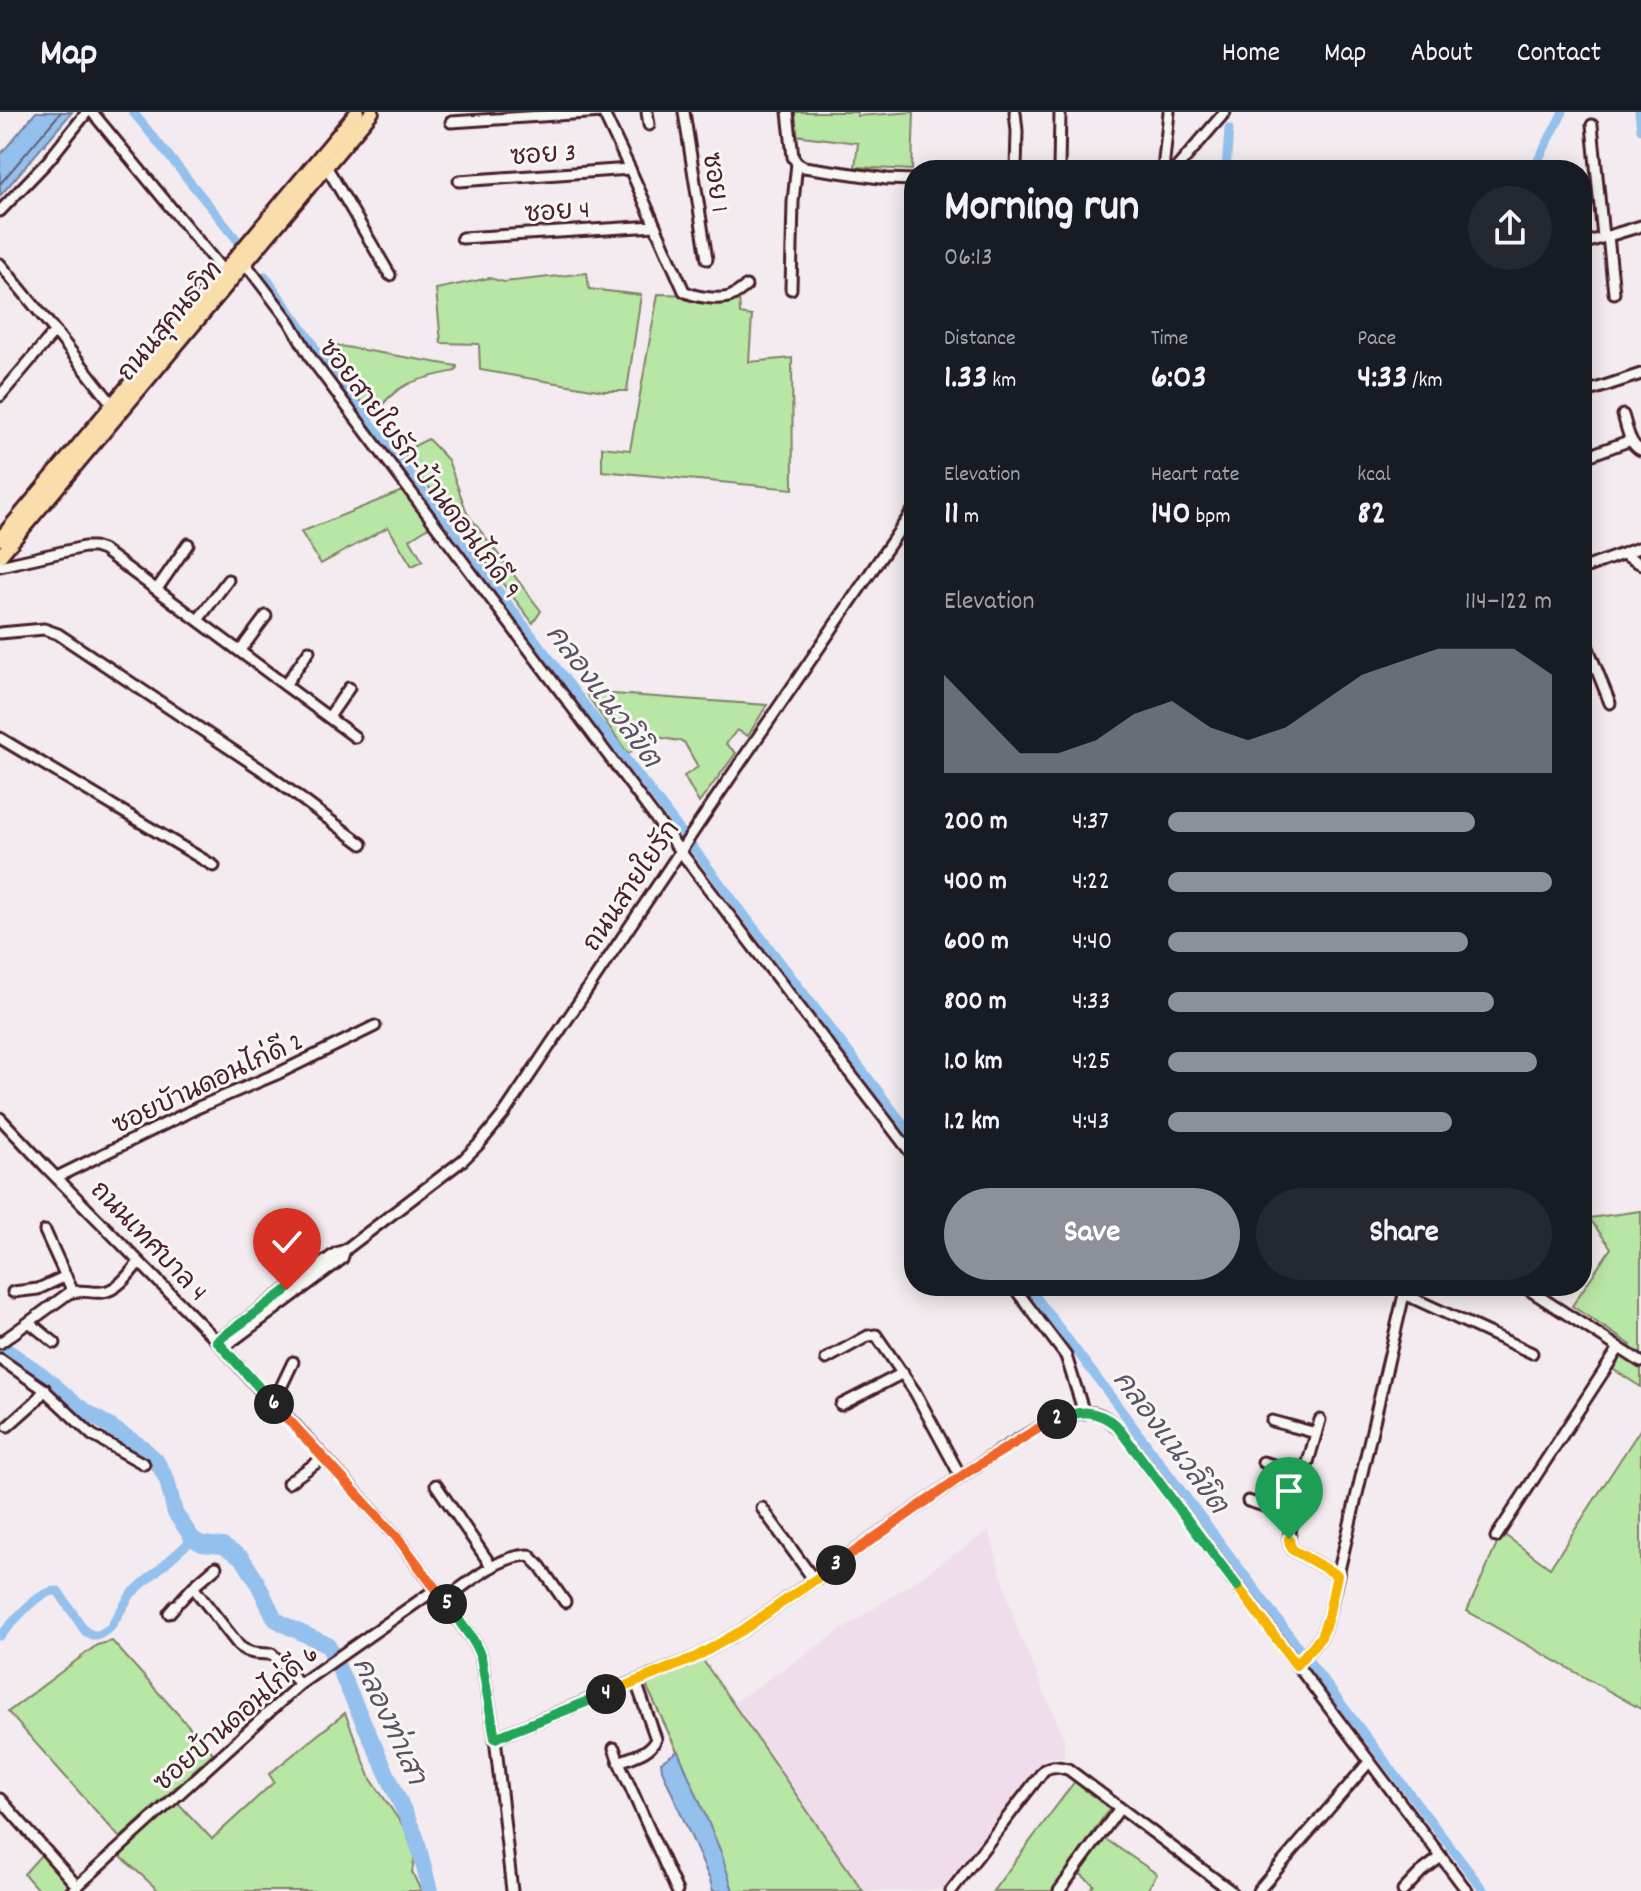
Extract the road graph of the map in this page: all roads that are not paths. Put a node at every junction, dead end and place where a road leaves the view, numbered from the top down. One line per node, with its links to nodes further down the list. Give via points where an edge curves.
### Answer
1 (90, 112): 24 (street); 33 (street)
2 (357, 112): 33 (main road, ถนนสุคนธวิท)
3 (372, 112): 20 (main road, ถนนสุคนธวิท)
4 (603, 112): 12 (street); 21 (street)
5 (647, 112): 13 (street)
6 (684, 112): 30 (street, ซอย 1)
7 (788, 112): 19 (street)
8 (1015, 112): 15 (street)
9 (1060, 112): 16 (street)
10 (1169, 112): 17 (street)
11 (1224, 112): 18 (street)
12 (451, 122)
13 (649, 125)
14 (1592, 125): 27 (street)
15 (1017, 160)
16 (1059, 160)
17 (1164, 160)
18 (1183, 160)
19 (797, 163): 22 (street); 36 (street)
20 (326, 166): 31 (main road, ถนนสุคนธวิท); 34 (street)
21 (630, 169): 23 (street, ซอย 3); 25 (street)
22 (904, 180)
23 (459, 181)
24 (0, 211)
25 (655, 226): 28 (street, ซอย 4); 35 (street, via 684,291 726,298)
26 (1641, 226): 27 (street)
27 (1606, 236): 29 (street); 37 (street)
28 (462, 238)
29 (1592, 241)
30 (707, 259)
31 (245, 263): 52 (main road, ถนนสุคนธวิท); 71 (street, ซอยสายใยรัก-บ้านดอนไก่ดี 9, via 312,360)
32 (0, 264): 38 (street)
33 (223, 271): 42 (main road, ถนนสุคนธวิท)
34 (390, 275)
35 (746, 286)
36 (791, 289)
37 (1614, 293)
38 (55, 331): 41 (street); 42 (street)
39 (1641, 374): 40 (street)
40 (1592, 390)
41 (0, 396)
42 (112, 404): 48 (main road, ถนนสุคนธวิท)
43 (1623, 415): 44 (street)
44 (1631, 440): 45 (street); 46 (street)
45 (1641, 450)
46 (1592, 454)
47 (904, 524): 71 (street, ถนนสายใยรัก)
48 (0, 539)
49 (188, 544): 57 (street)
50 (1641, 547): 51 (street)
51 (1623, 554): 53 (street); 54 (street)
52 (0, 556)
53 (1641, 564)
54 (1592, 565)
55 (0, 566): 57 (street, via 94,547)
56 (228, 580): 59 (street)
57 (157, 589): 59 (street)
58 (266, 616): 61 (street)
59 (198, 620): 61 (street)
60 (0, 633): 70 (street, via 44,629 58,634 265,772)
61 (240, 651): 64 (street)
62 (309, 651): 64 (street)
63 (1592, 658): 66 (street)
64 (285, 685): 67 (street)
65 (349, 688): 67 (street)
66 (1610, 703)
67 (329, 717): 68 (street)
68 (355, 737)
69 (0, 738): 72 (street)
70 (362, 844)
71 (682, 849): 75 (street, ซอยสายใยรัก-บ้านดอนไก่ดี 9); 88 (street, ถนนสายใยรัก, via 480,1143)
72 (214, 866)
73 (375, 1026): 76 (street, ซอยบัานดอนไก่ดี 2)
74 (0, 1118): 76 (street, ถนนเทศบาล 4)
75 (904, 1144)
76 (57, 1177): 78 (street, ถนนเทศบาล 4)
77 (45, 1231): 79 (street)
78 (139, 1262): 81 (street, via 114,1288); 87 (street, ถนนเทศบาล 4)
79 (66, 1276): 80 (street, via 38,1289); 81 (street)
80 (13, 1292)
81 (73, 1292): 86 (street)
82 (1021, 1296): 103 (street, via 1066,1356)
83 (1404, 1296): 121 (street)
84 (1417, 1296): 93 (street)
85 (1538, 1296): 92 (street)
86 (30, 1323): 89 (street); 90 (street)
87 (201, 1324): 88 (street); 91 (street, ถนนเทศบาล 4)
88 (240, 1330): 91 (street, ถนนสายใยรัก); 98 (street)
89 (0, 1343)
90 (55, 1343)
91 (220, 1344): 98 (street, ถนนเทศบาล 4)
92 (1619, 1348): 97 (street); 118 (street)
93 (1532, 1353)
94 (0, 1359): 100 (street)
95 (826, 1359): 99 (street, via 876,1335)
96 (293, 1362): 101 (street)
97 (1641, 1362)
98 (240, 1367): 101 (street, ถนนเทศบาล 4)
99 (903, 1373): 102 (street); 112 (street)
100 (45, 1389): 106 (street); 110 (street, via 92,1435)
101 (273, 1404): 108 (street, ถนนเทศบาล 4)
102 (841, 1405)
103 (1084, 1413): 112 (street, via 1047,1423); 128 (street, via 1105,1417 1124,1435)
104 (1320, 1420): 107 (street)
105 (1272, 1421): 107 (street)
106 (8, 1426)
107 (1316, 1433): 111 (street)
108 (323, 1458): 113 (street); 124 (street, ถนนเทศบาล 4, via 400,1541)
109 (1263, 1462): 111 (street)
110 (144, 1464)
111 (1304, 1473): 117 (street)
112 (961, 1477): 122 (street)
113 (288, 1483)
114 (436, 1485): 120 (street)
115 (1248, 1501): 117 (street)
116 (762, 1508): 122 (street)
117 (1293, 1515): 121 (street, via 1293,1550)
118 (1496, 1537)
119 (216, 1567): 123 (street)
120 (492, 1567): 125 (street); 126 (street, via 529,1555)
121 (1337, 1575): 128 (street, via 1321,1637)
122 (814, 1580): 129 (street, via 722,1642)
123 (193, 1587): 127 (street); 130 (street, via 240,1647 248,1653 272,1654)
124 (436, 1589): 125 (street, ถนนเทศบาล 4); 130 (street, ซอยบ้านดอนไก่ดี 6)
125 (444, 1600): 131 (street, ถนนเทศบาล 4, via 481,1657)
126 (565, 1602)
127 (175, 1607)
128 (1299, 1663): 134 (street)
129 (636, 1682): 131 (street); 133 (street, via 656,1739 647,1751)
130 (300, 1684): 138 (street, ซอยบ้านดอนไก่ดี 6)
131 (495, 1738): 139 (street, ถนนเทศบาล 4)
132 (614, 1748): 133 (street)
133 (619, 1762): 140 (street)
134 (1369, 1762): 137 (street); 144 (street)
135 (0, 1799): 138 (street)
136 (1120, 1808): 141 (street, via 1068,1769 1050,1767); 142 (street); 143 (street)
137 (1441, 1857): 145 (street); 146 (street)
138 (74, 1888)
139 (512, 1891)
140 (677, 1891)
141 (951, 1891)
142 (1059, 1891)
143 (1231, 1891)
144 (1258, 1891)
145 (1403, 1891)
146 (1467, 1891)

